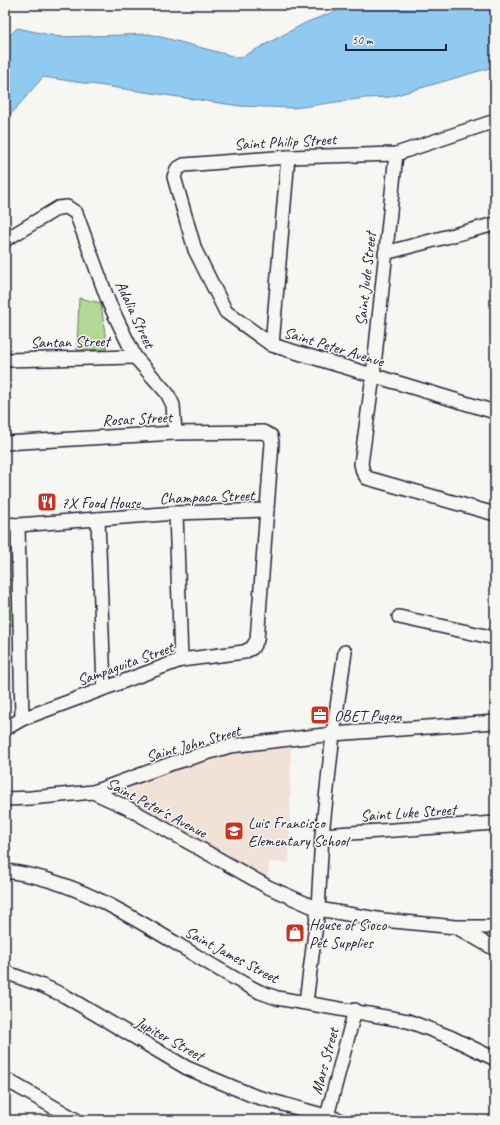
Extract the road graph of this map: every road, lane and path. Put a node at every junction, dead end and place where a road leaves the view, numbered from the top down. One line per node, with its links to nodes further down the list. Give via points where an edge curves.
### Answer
1 (495, 121): 2 (street)
2 (396, 154): 3 (street, Saint Philip Street); 7 (street, Saint Jude Street)
3 (288, 157): 4 (street, Saint Philip Street, via 184,165); 8 (street)
4 (177, 169): 8 (street, Saint Peter Avenue, via 174,177 195,250 226,312)
5 (495, 224): 7 (street)
6 (5, 240): 9 (street, Adalia Street, via 58,208 67,207 76,213 109,303)
7 (385, 253): 11 (street, Saint Jude Street)
8 (272, 345): 11 (street, Saint Peter Avenue)
9 (135, 357): 10 (street, Santan Street); 13 (street, Adalia Street, via 167,393 173,405)
10 (5, 360)
11 (373, 376): 12 (street, Saint Peter Avenue); 17 (street, Saint Jude Street, via 361,464 367,478)
12 (495, 412)
13 (175, 433): 14 (street, Rosas Street); 15 (street, Rosas Street, via 263,432 270,436 272,444)
14 (5, 444)
15 (267, 510): 16 (street, Champaca Street); 23 (street, Sampaguita Street, via 258,640 252,648 244,652)
16 (176, 513): 18 (street, Champaca Street); 23 (street)
17 (495, 514)
18 (98, 519): 19 (street, Champaca Street); 24 (street)
19 (11, 524): 25 (street)
20 (399, 617): 21 (street)
21 (495, 638)
22 (345, 652): 28 (street)
23 (181, 660): 24 (street, Sampaguita Street)
24 (104, 688): 25 (street, Sampaguita Street)
25 (22, 719): 27 (street, Sampaguita Street)
26 (495, 722): 28 (street, Saint John Street)
27 (5, 729)
28 (333, 734): 29 (street, Saint John Street, via 230,746 173,763); 32 (street)
29 (93, 792): 30 (street, Saint Peter's Avenue); 34 (street, Saint Peter's Avenue, via 126,807 268,887)
30 (5, 799)
31 (495, 823): 32 (street, Saint Luke Street)
32 (322, 835): 34 (street)
33 (5, 871): 39 (street, Saint James Street, via 42,878 84,894 117,910 260,992 278,998)
34 (318, 909): 35 (street, Saint Peter's Avenue, via 383,920); 39 (street)
35 (456, 927): 36 (street, Saint Peter's Avenue); 37 (street)
36 (495, 927)
37 (495, 949)
38 (5, 972): 43 (street, Jupiter Street, via 65,996 186,1068 254,1096)
39 (306, 1002): 40 (street, Saint James Street)
40 (355, 1010): 41 (street, Saint James Street, via 408,1021 450,1037); 43 (street, Mars Street)
41 (495, 1059)
42 (5, 1079): 44 (street)
43 (326, 1118): 45 (street, Jupiter Street)
44 (76, 1120)
45 (340, 1120)

